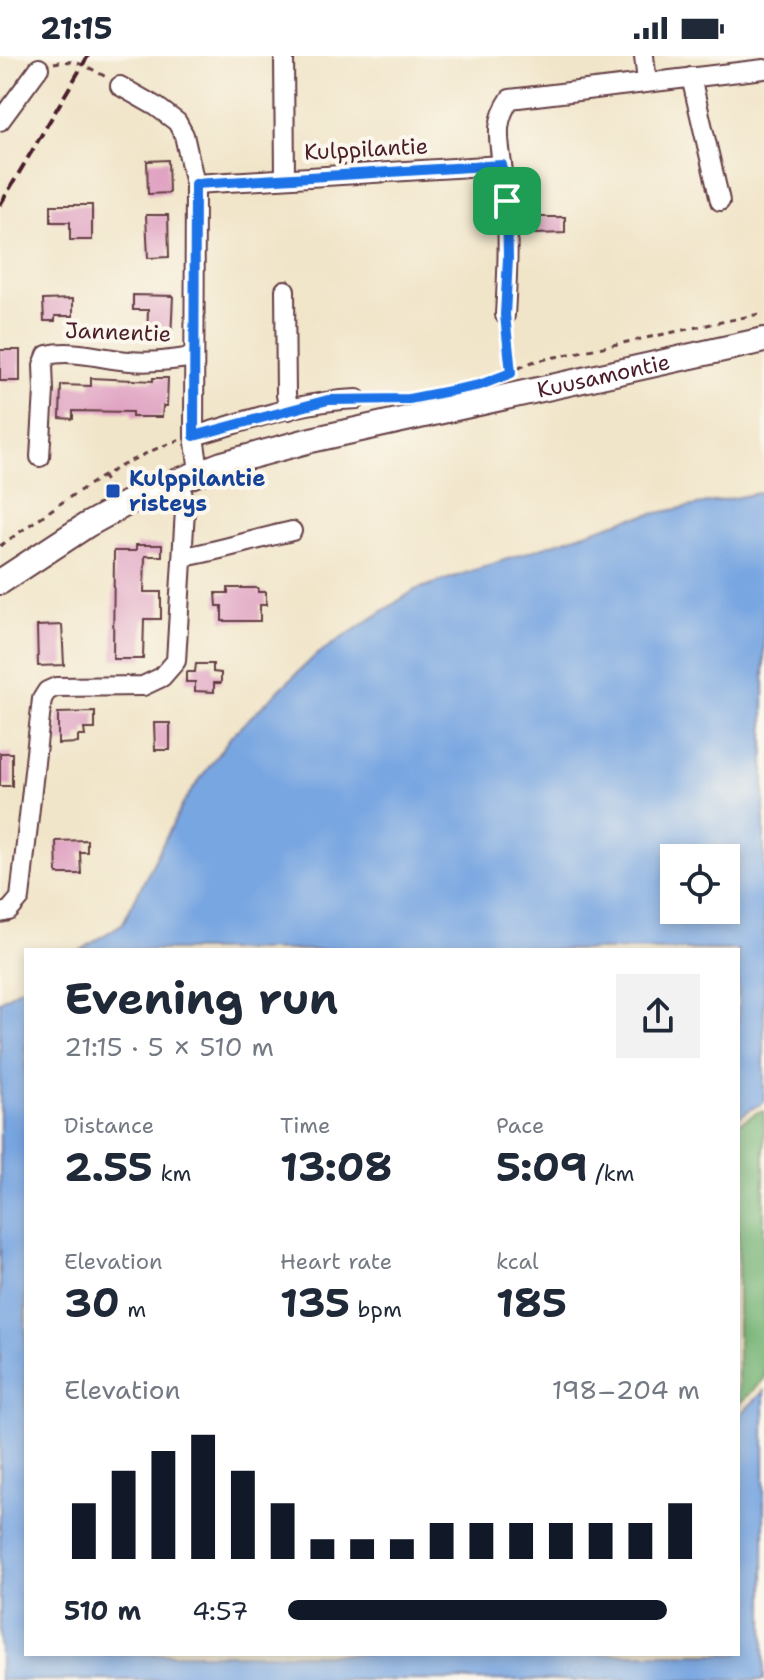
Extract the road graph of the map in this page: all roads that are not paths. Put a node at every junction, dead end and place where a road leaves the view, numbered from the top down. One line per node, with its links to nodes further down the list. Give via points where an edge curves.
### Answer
1 (284, 56): 10 (street)
2 (644, 56): 6 (street)
3 (39, 68): 8 (street)
4 (764, 69): 5 (street)
5 (691, 77): 6 (street); 12 (street)
6 (647, 82): 9 (street, via 510,99 499,115)
7 (120, 86): 11 (street, via 177,122)
8 (0, 121)
9 (502, 165): 10 (street, Kulppilantie); 14 (street, via 507,201)
10 (285, 178): 11 (street, Kulppilantie)
11 (195, 184): 16 (street)
12 (720, 201)
13 (285, 290): 18 (street)
14 (505, 315)
15 (764, 340): 21 (main road, Kuusamontie, via 311,440)
16 (194, 357): 19 (street); 20 (street, Jannentie, via 164,362 47,355)
17 (357, 399): 18 (street)
18 (289, 410): 19 (street)
19 (194, 436): 21 (street)
20 (40, 457)
21 (190, 475): 23 (street); 24 (main road, Kuusamontie, via 87,525)
22 (292, 531): 23 (street)
23 (183, 557): 25 (street, via 176,661 162,677 143,686 56,687 42,699 20,898)
24 (0, 582)
25 (0, 913)

